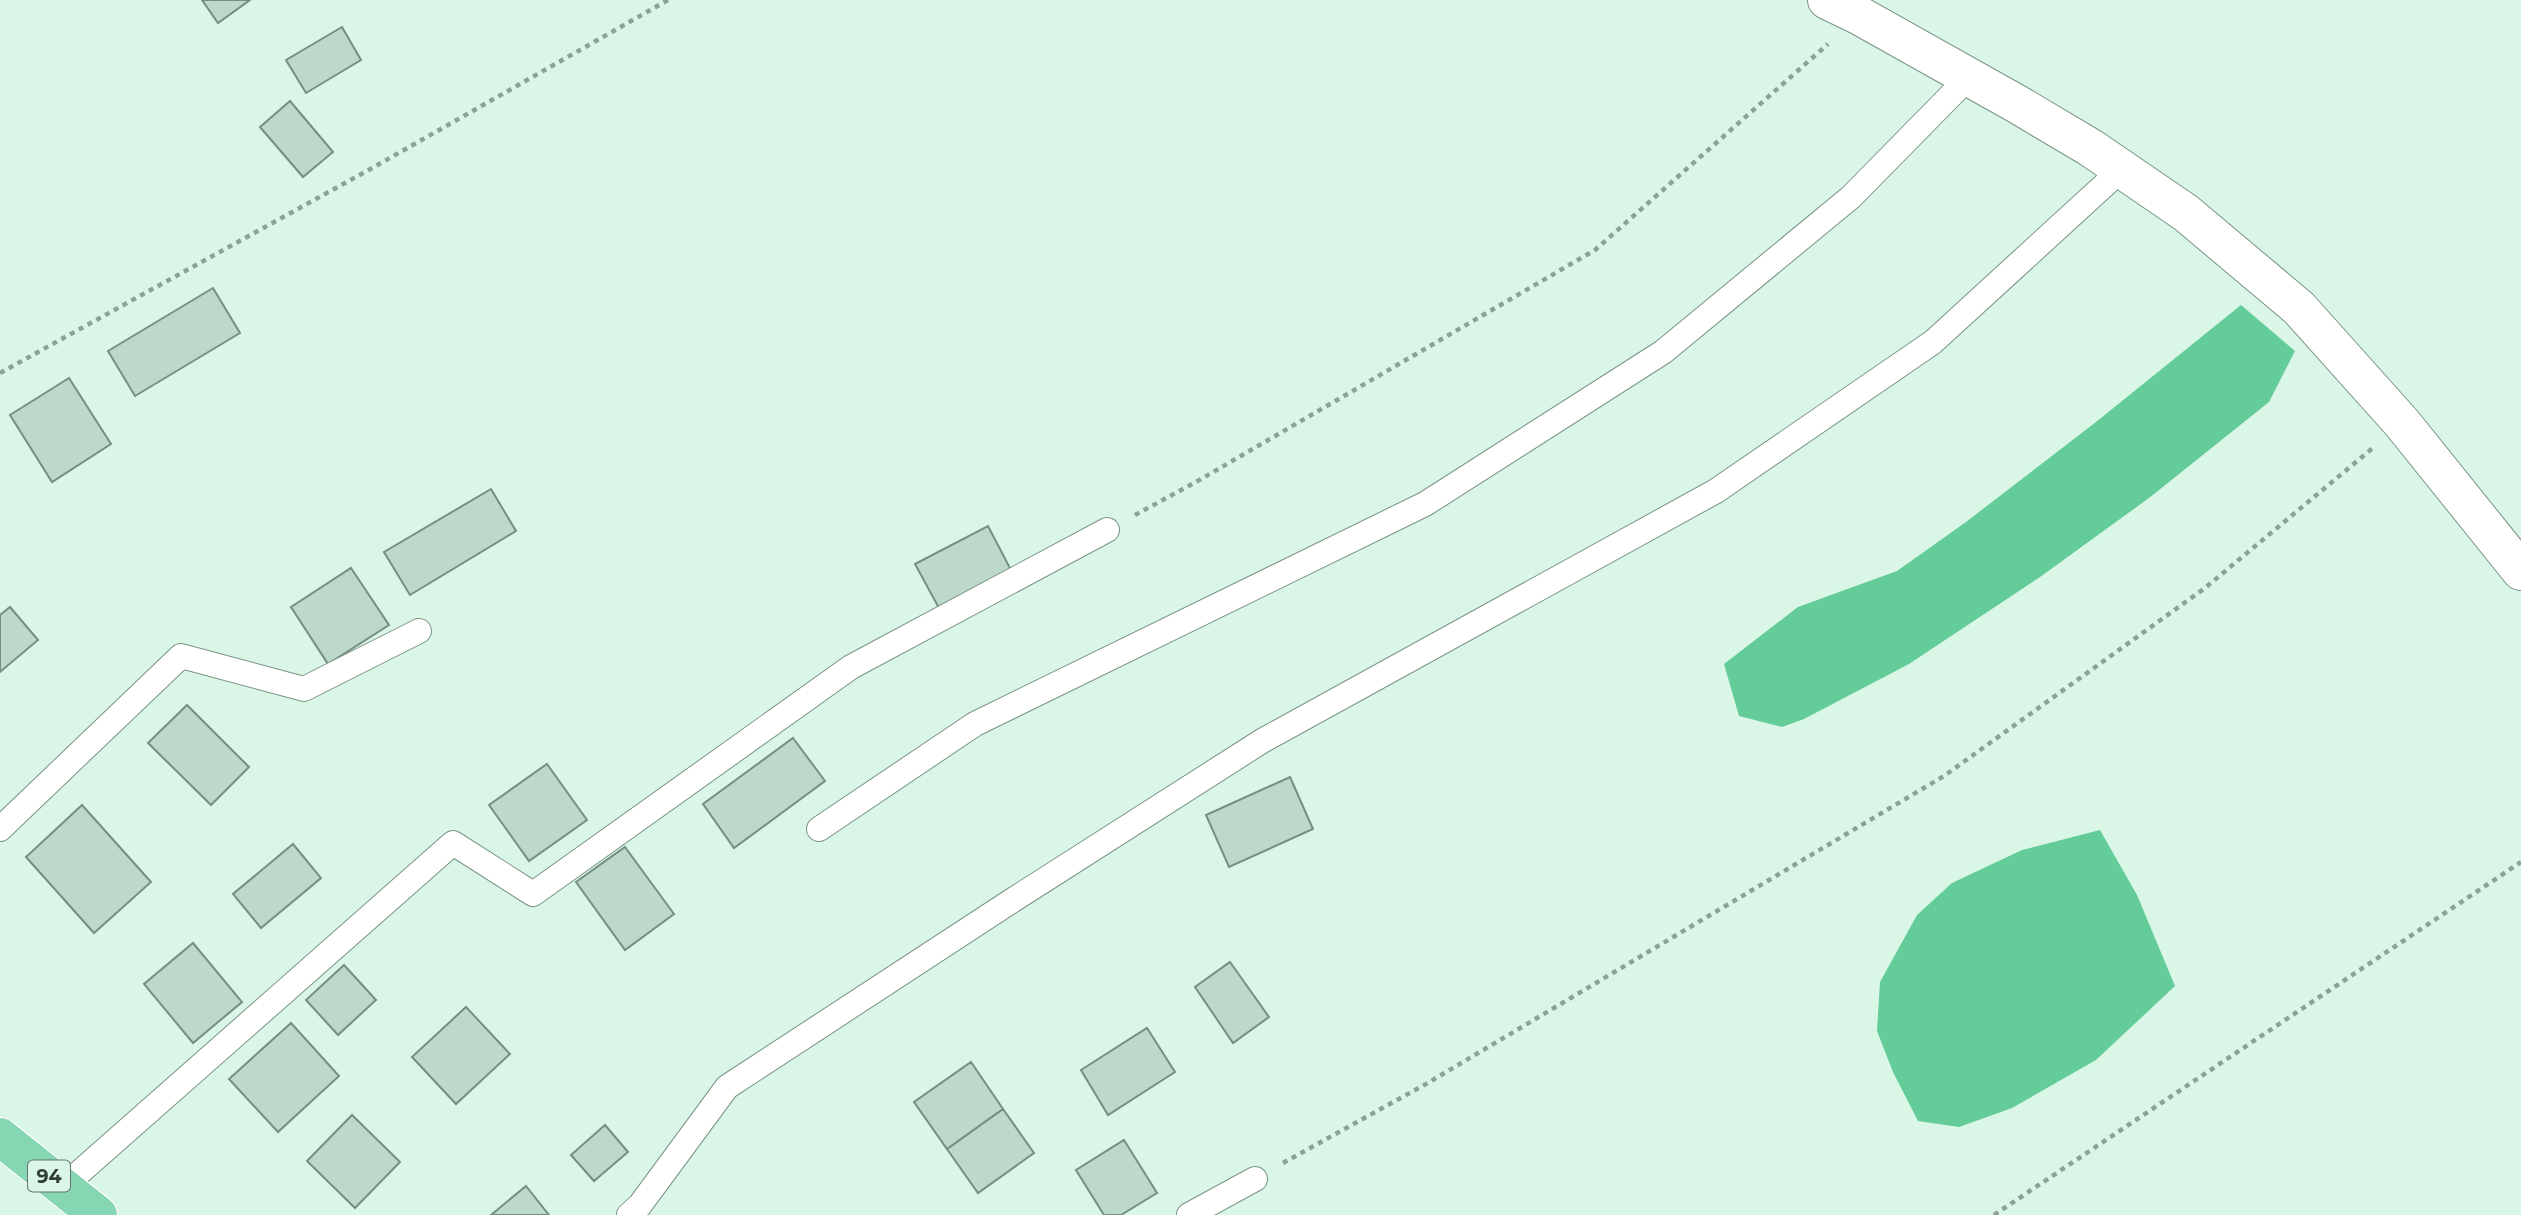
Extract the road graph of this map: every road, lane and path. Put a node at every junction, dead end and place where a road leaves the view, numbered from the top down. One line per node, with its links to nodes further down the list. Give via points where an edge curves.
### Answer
1 (668, 0): 5 (path)
2 (1843, 8): 3 (street); 7 (path, via 1595,250)
3 (1968, 78): 4 (street); 11 (lane, via 1851,197 1663,352 1425,504 975,724)
4 (2122, 169): 6 (street, via 2186,213 2299,308); 17 (lane, via 1933,342 1716,491 1262,741 727,1087)
5 (0, 373)
6 (2402, 423): 8 (street); 14 (path, via 2205,589 1944,776 1426,1084)
7 (1107, 530): 15 (lane, via 851,667 533,894 453,844)
8 (2521, 571)
9 (419, 631): 10 (lane, via 304,689 181,656)
10 (0, 829)
11 (819, 829)
12 (2521, 862): 19 (path)
13 (0, 1137): 15 (main road, 94)
14 (1255, 1179): 18 (lane)
15 (63, 1187): 16 (main road, 94)
16 (98, 1215)
17 (629, 1215)
18 (1189, 1215)
19 (1994, 1215)

